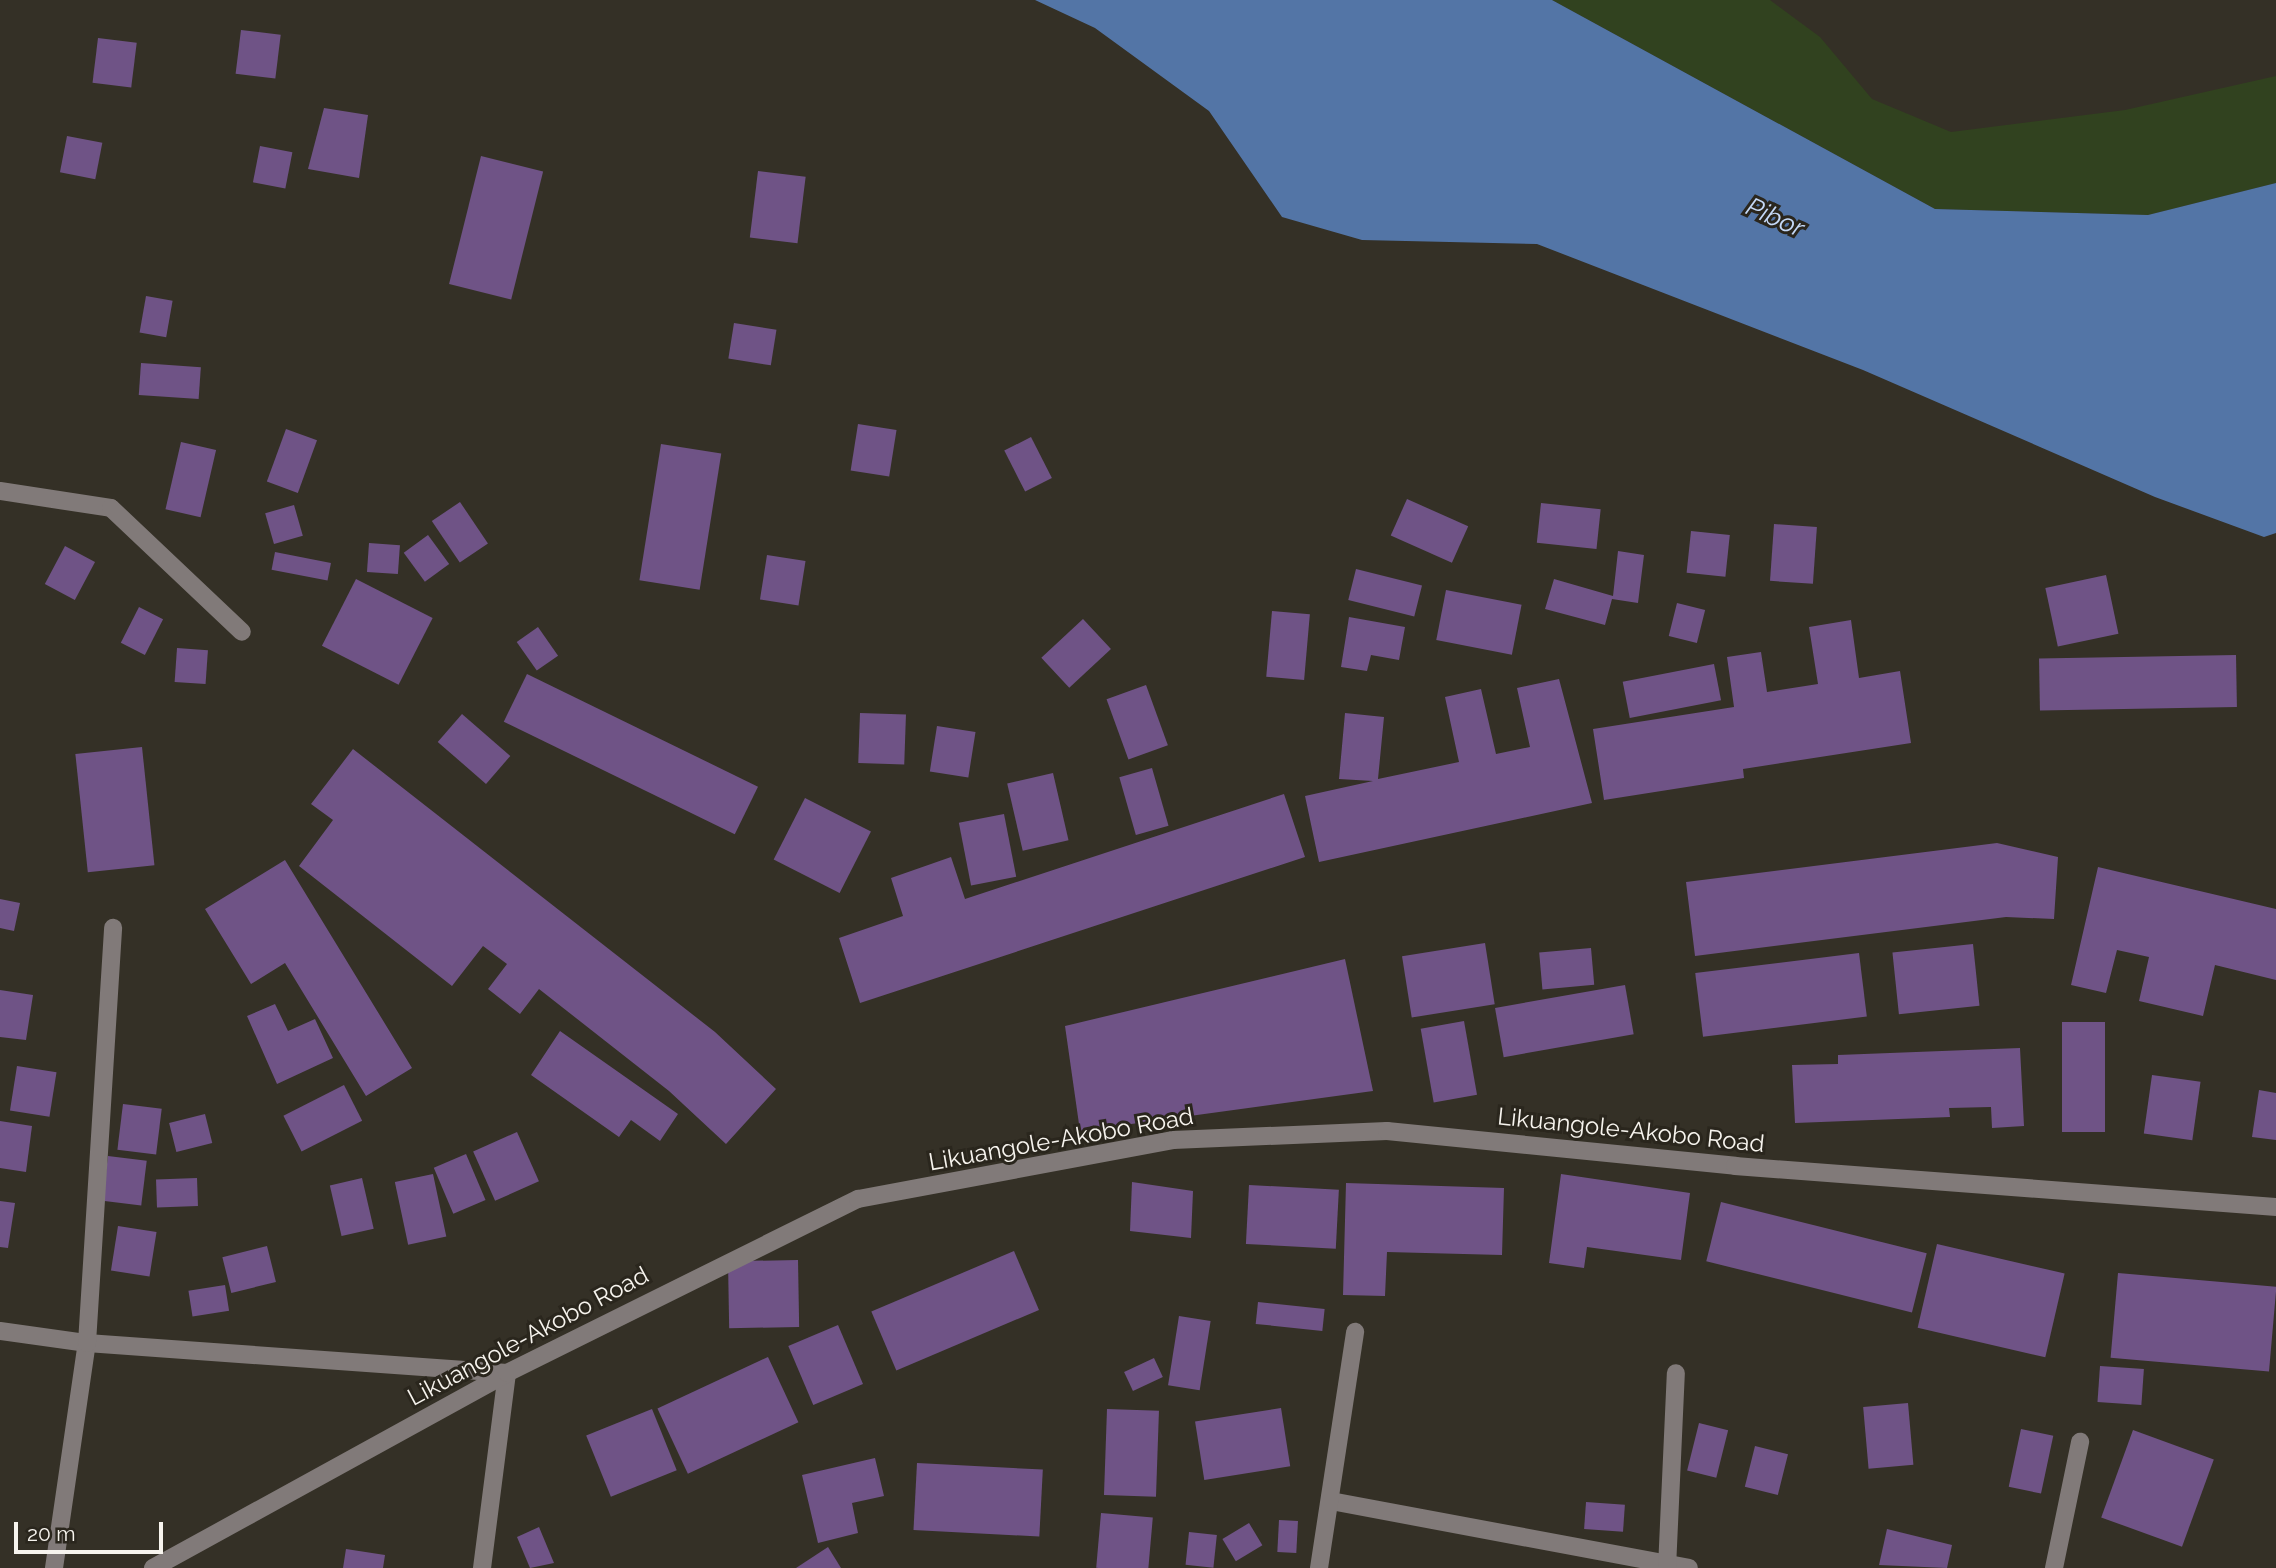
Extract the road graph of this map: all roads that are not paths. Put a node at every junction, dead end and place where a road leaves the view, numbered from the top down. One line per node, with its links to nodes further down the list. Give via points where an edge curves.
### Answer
1 (0, 491): 2 (street, via 111,508)
2 (242, 632)
3 (113, 928): 7 (street)
4 (2276, 1207): 8 (street, Likuangole-Akobo Road, via 1749,1167 1387,1131 1173,1140 858,1199)
5 (0, 1332): 7 (street)
6 (1355, 1332): 11 (street)
7 (87, 1343): 8 (street); 13 (street)
8 (507, 1373): 14 (street, Likuangole-Akobo Road); 15 (street)
9 (1676, 1373): 12 (street)
10 (2080, 1442): 18 (street)
11 (1331, 1501): 12 (street); 16 (street)
12 (1667, 1567): 17 (street)
13 (54, 1568)
14 (153, 1568)
15 (482, 1568)
16 (1319, 1568)
17 (1689, 1568)
18 (2054, 1568)

